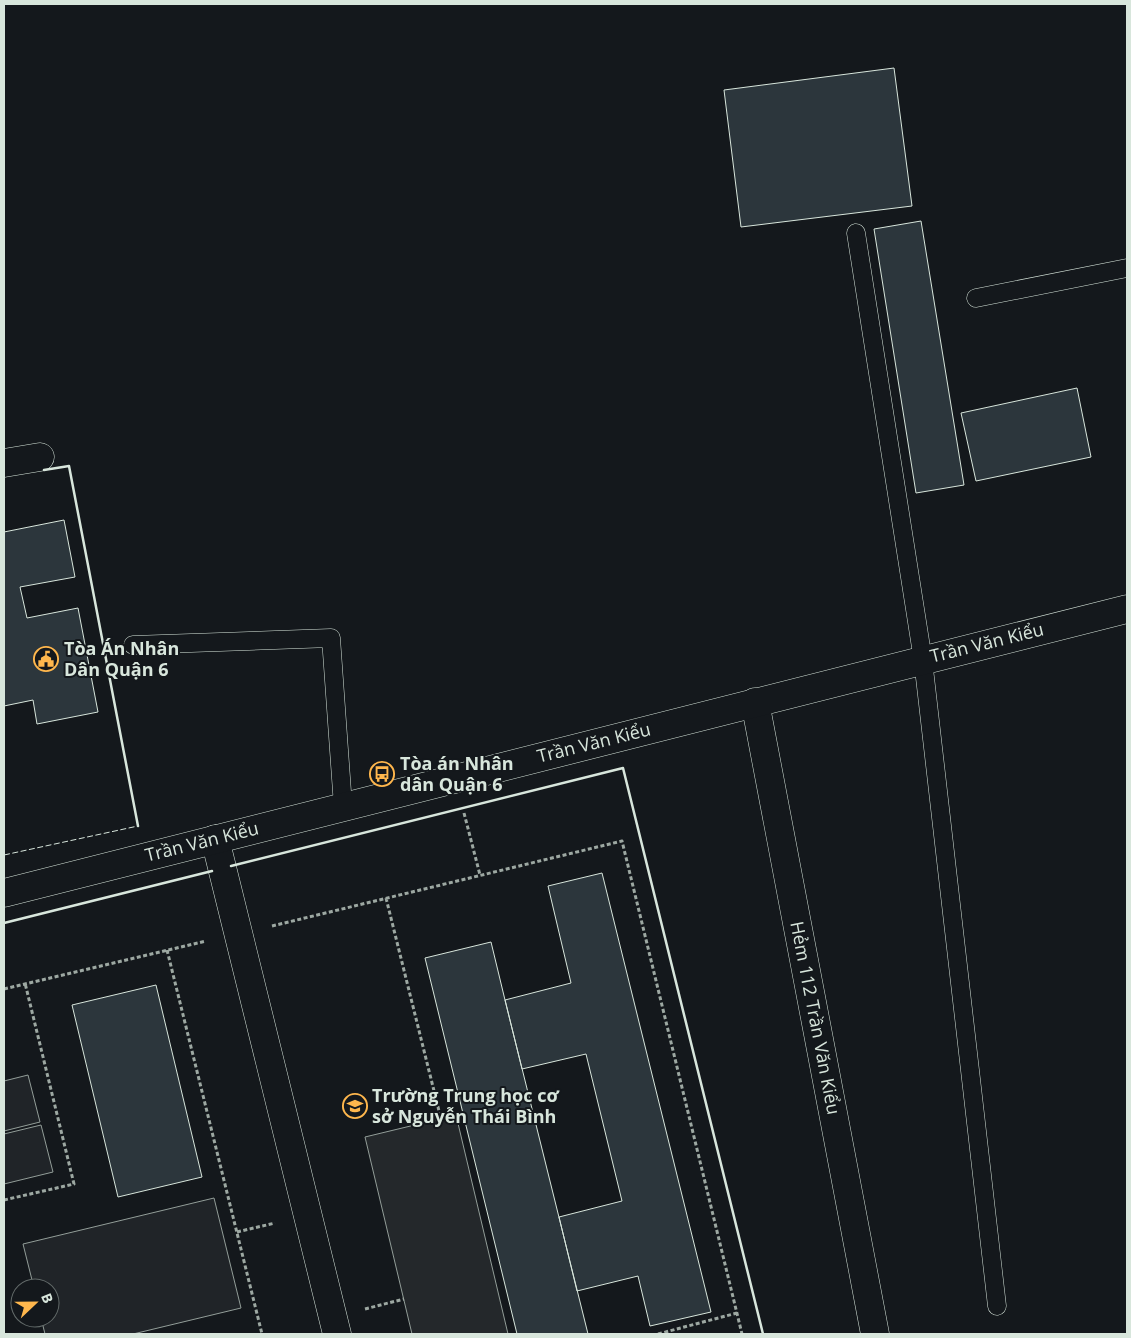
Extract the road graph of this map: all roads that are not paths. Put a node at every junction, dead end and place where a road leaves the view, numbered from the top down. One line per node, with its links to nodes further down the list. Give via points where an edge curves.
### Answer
1 (856, 233): 8 (lane)
2 (1127, 268): 3 (lane)
3 (976, 298)
4 (40, 457): 5 (street)
5 (4, 463)
6 (1127, 609): 8 (street, Trần Văn Kiểu)
7 (133, 644): 10 (lane, via 331,638)
8 (923, 660): 9 (street, Trần Văn Kiểu); 13 (lane)
9 (755, 702): 10 (street, Trần Văn Kiểu); 15 (street, Hẻm 112 Trần Văn Kiểu)
10 (344, 806): 11 (street, Trần Văn Kiểu)
11 (215, 839): 12 (street, Trần Văn Kiểu); 14 (street)
12 (4, 893)
13 (997, 1306)
14 (337, 1334)
15 (875, 1334)

